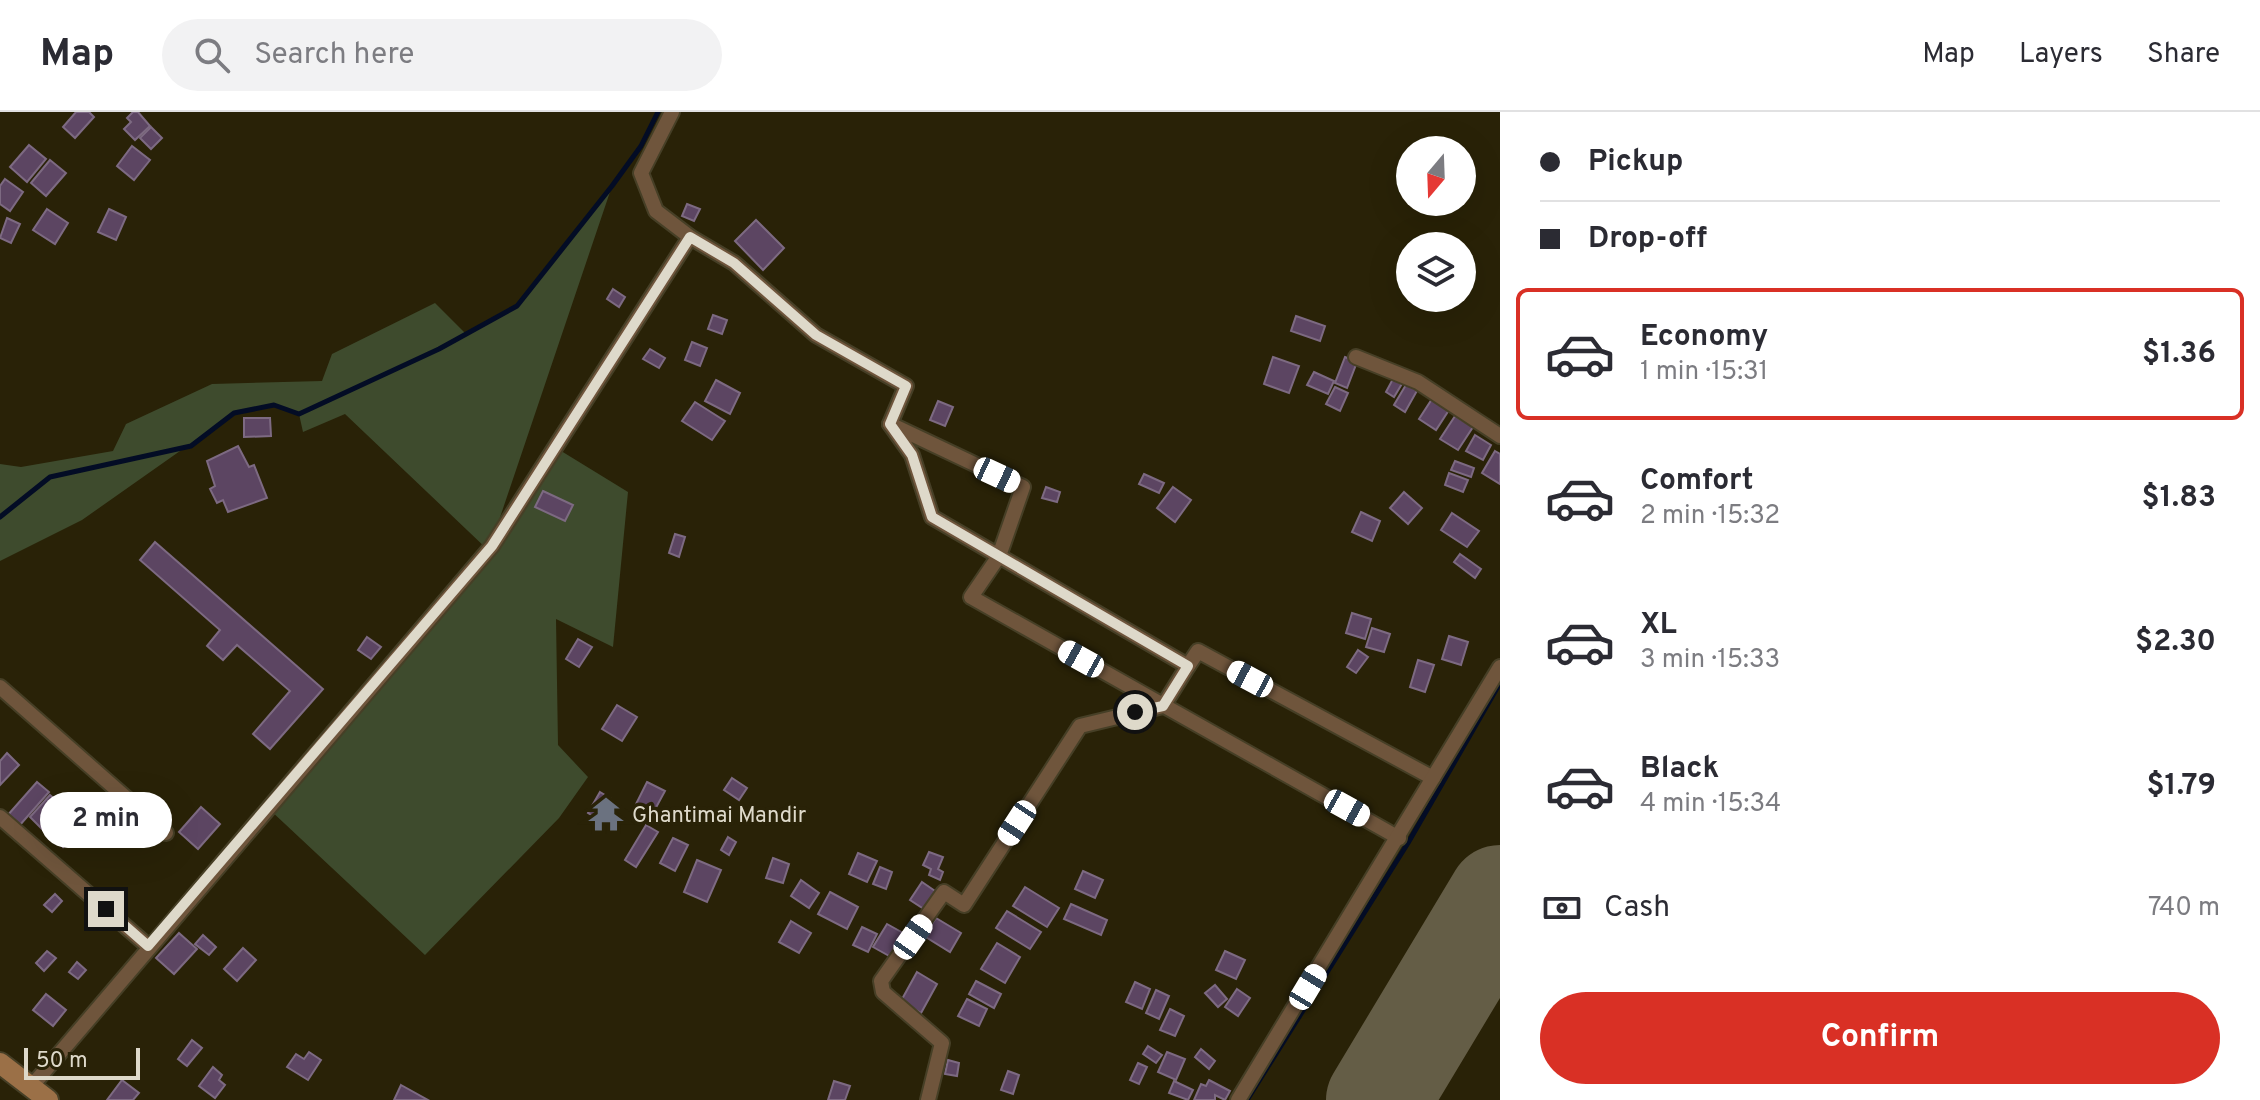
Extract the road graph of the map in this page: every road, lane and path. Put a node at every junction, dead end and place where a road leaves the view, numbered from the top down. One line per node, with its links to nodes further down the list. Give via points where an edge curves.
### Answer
1 (672, 112): 2 (street, via 641,173 656,211)
2 (690, 237): 4 (street, via 734,263 816,335 906,386); 15 (street, via 492,546)
3 (1356, 357): 5 (street, via 1418,382)
4 (890, 424): 6 (street, via 912,455 932,517); 6 (street, via 1023,487)
5 (1500, 436)
6 (999, 556): 7 (street); 10 (street, via 971,597)
7 (1188, 666): 10 (street); 11 (street, via 1198,651)
8 (1500, 667): 11 (street)
9 (0, 687): 13 (street)
10 (1163, 706): 14 (street); 19 (street, via 1080,726 964,905 944,892 881,981 883,992 942,1043)
11 (1433, 778): 14 (street)
12 (0, 817): 15 (street)
13 (166, 833)
14 (1399, 838): 20 (street)
15 (148, 946): 17 (street)
16 (0, 1063): 17 (main road)
17 (31, 1087): 18 (main road)
18 (48, 1100)
19 (928, 1100)
20 (1238, 1100)

